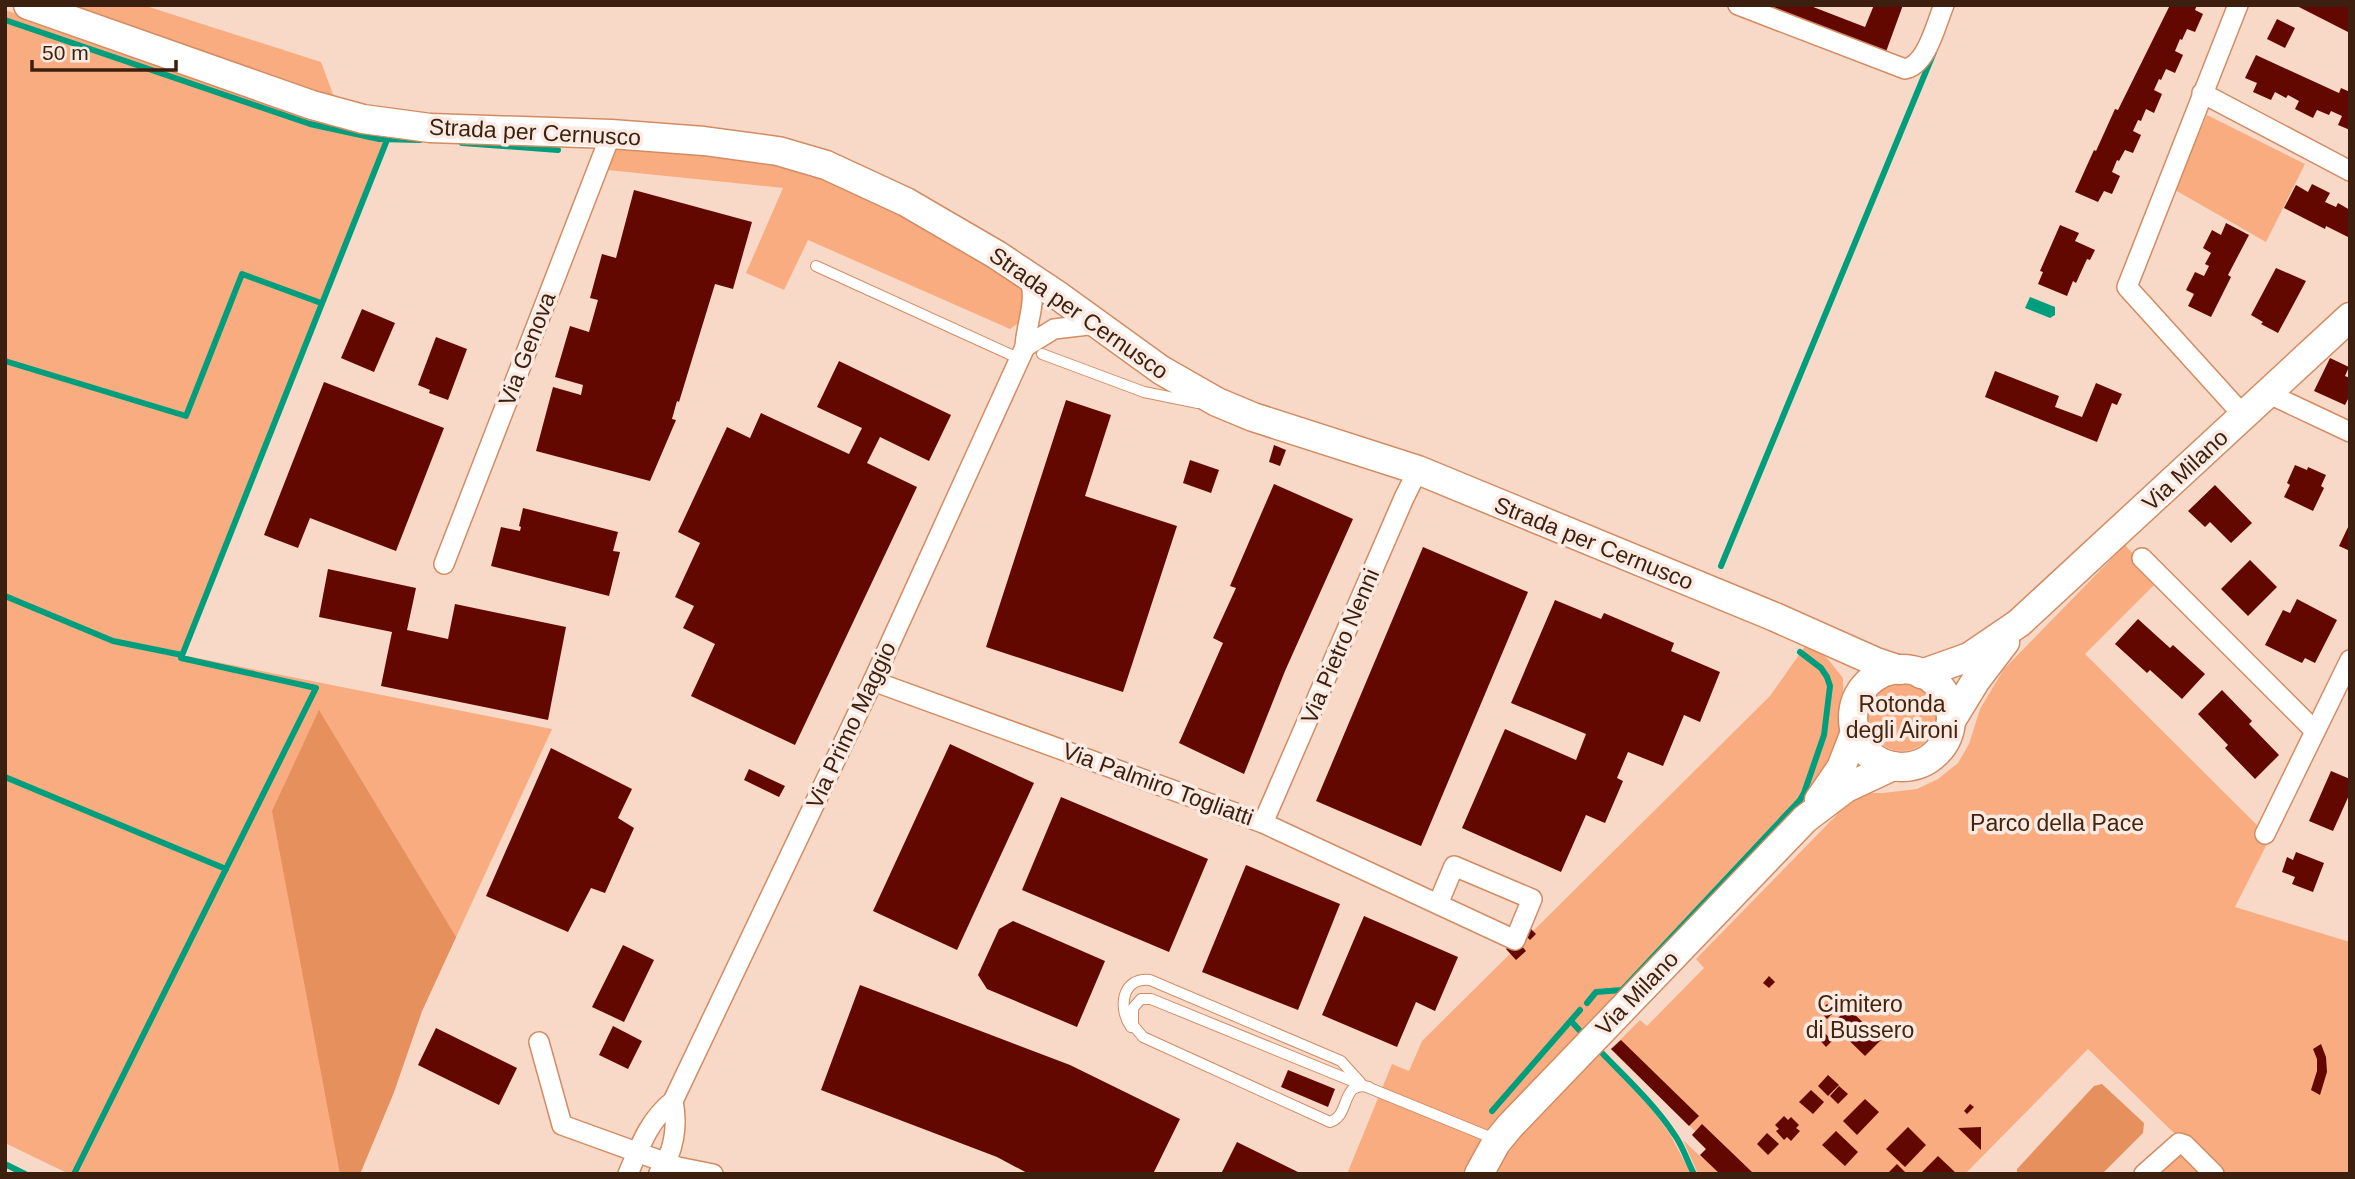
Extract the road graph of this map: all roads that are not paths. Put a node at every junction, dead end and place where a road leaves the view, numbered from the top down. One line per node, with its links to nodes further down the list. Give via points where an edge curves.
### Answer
1 (28, 5): 6 (street, Strada per Cernusco, via 344,115 430,128)
2 (1738, 5): 3 (street, via 1905,69 1923,56)
3 (1944, 5)
4 (2238, 5): 5 (street)
5 (2202, 93): 7 (street); 18 (street, via 2127,286)
6 (611, 134): 9 (street, Strada per Cernusco, via 743,145 826,165 928,214); 22 (street, Via Genova)
7 (2350, 171)
8 (816, 265): 15 (lane)
9 (1028, 275): 10 (street, Strada per Cernusco); 12 (street, Via Primo Maggio, via 1033,286)
10 (1060, 297): 12 (street, via 1048,298); 13 (street, Strada per Cernusco); 14 (street, via 1062,314)
11 (2350, 317): 16 (street, Via Milano)
12 (1029, 320): 15 (street, Via Primo Maggio)
13 (1097, 324): 14 (street); 17 (street, Strada per Cernusco, via 1168,375)
14 (1054, 329): 15 (street)
15 (1029, 354): 17 (lane, via 1144,392); 27 (street, Via Primo Maggio)
16 (2267, 393): 18 (street, Via Milano); 19 (street)
17 (1234, 410): 20 (street, Strada per Cernusco)
18 (2243, 415): 23 (street, Via Milano)
19 (2350, 432)
20 (1418, 470): 24 (street, Strada per Cernusco); 33 (street, Via Pietro Nenni)
21 (2142, 558): 30 (street)
22 (444, 564)
23 (2020, 623): 26 (street, Via Milano, via 1969,657); 29 (street, Via Milano, via 1984,667)
24 (1791, 625): 26 (street, Strada per Cernusco); 28 (street, Strada per Cernusco, via 1842,665)
25 (2350, 660): 30 (street)
26 (1911, 672): 28 (street, Via Milano, via 1886,672 1871,680 1860,693); 29 (street, via 1934,681 1948,703)
27 (873, 681): 33 (street, Via Palmiro Togliatti); 39 (street, Via Primo Maggio)
28 (1855, 719): 31 (street, via 1861,746); 32 (street, Via Milano, via 1839,772)
29 (1951, 721): 31 (street, Via Milano, via 1946,739 1932,757 1912,766)
30 (2315, 731): 34 (street)
31 (1893, 766): 32 (street, Via Milano, via 1846,788)
32 (1805, 820): 40 (street, Via Milano)
33 (1263, 822): 35 (street, Via Palmiro Togliatti)
34 (2265, 834)
35 (1438, 904): 35 (street, Via Palmiro Togliatti, via 1454,866 1532,900 1515,940)
36 (1143, 1037): 38 (lane, via 1330,1122 1338,1119 1353,1088); 38 (lane, via 1133,1027 1132,1013 1137,1002 1151,999); 38 (lane, via 1129,1026 1123,1008 1128,988 1143,979 1341,1061)
37 (539, 1042): 41 (street, via 562,1125)
38 (1366, 1086): 40 (lane)
39 (673, 1101): 41 (street, Via Primo Maggio, via 653,1121); 42 (street, Via Primo Maggio, via 675,1132)
40 (1497, 1141): 45 (street, Via Milano)
41 (638, 1152): 42 (street); 43 (street, Via Primo Maggio)
42 (663, 1168): 44 (street)
43 (628, 1174)
44 (713, 1174)
45 (1479, 1174)
46 (2144, 1174): 47 (street, via 2179,1143)
47 (2214, 1174)

